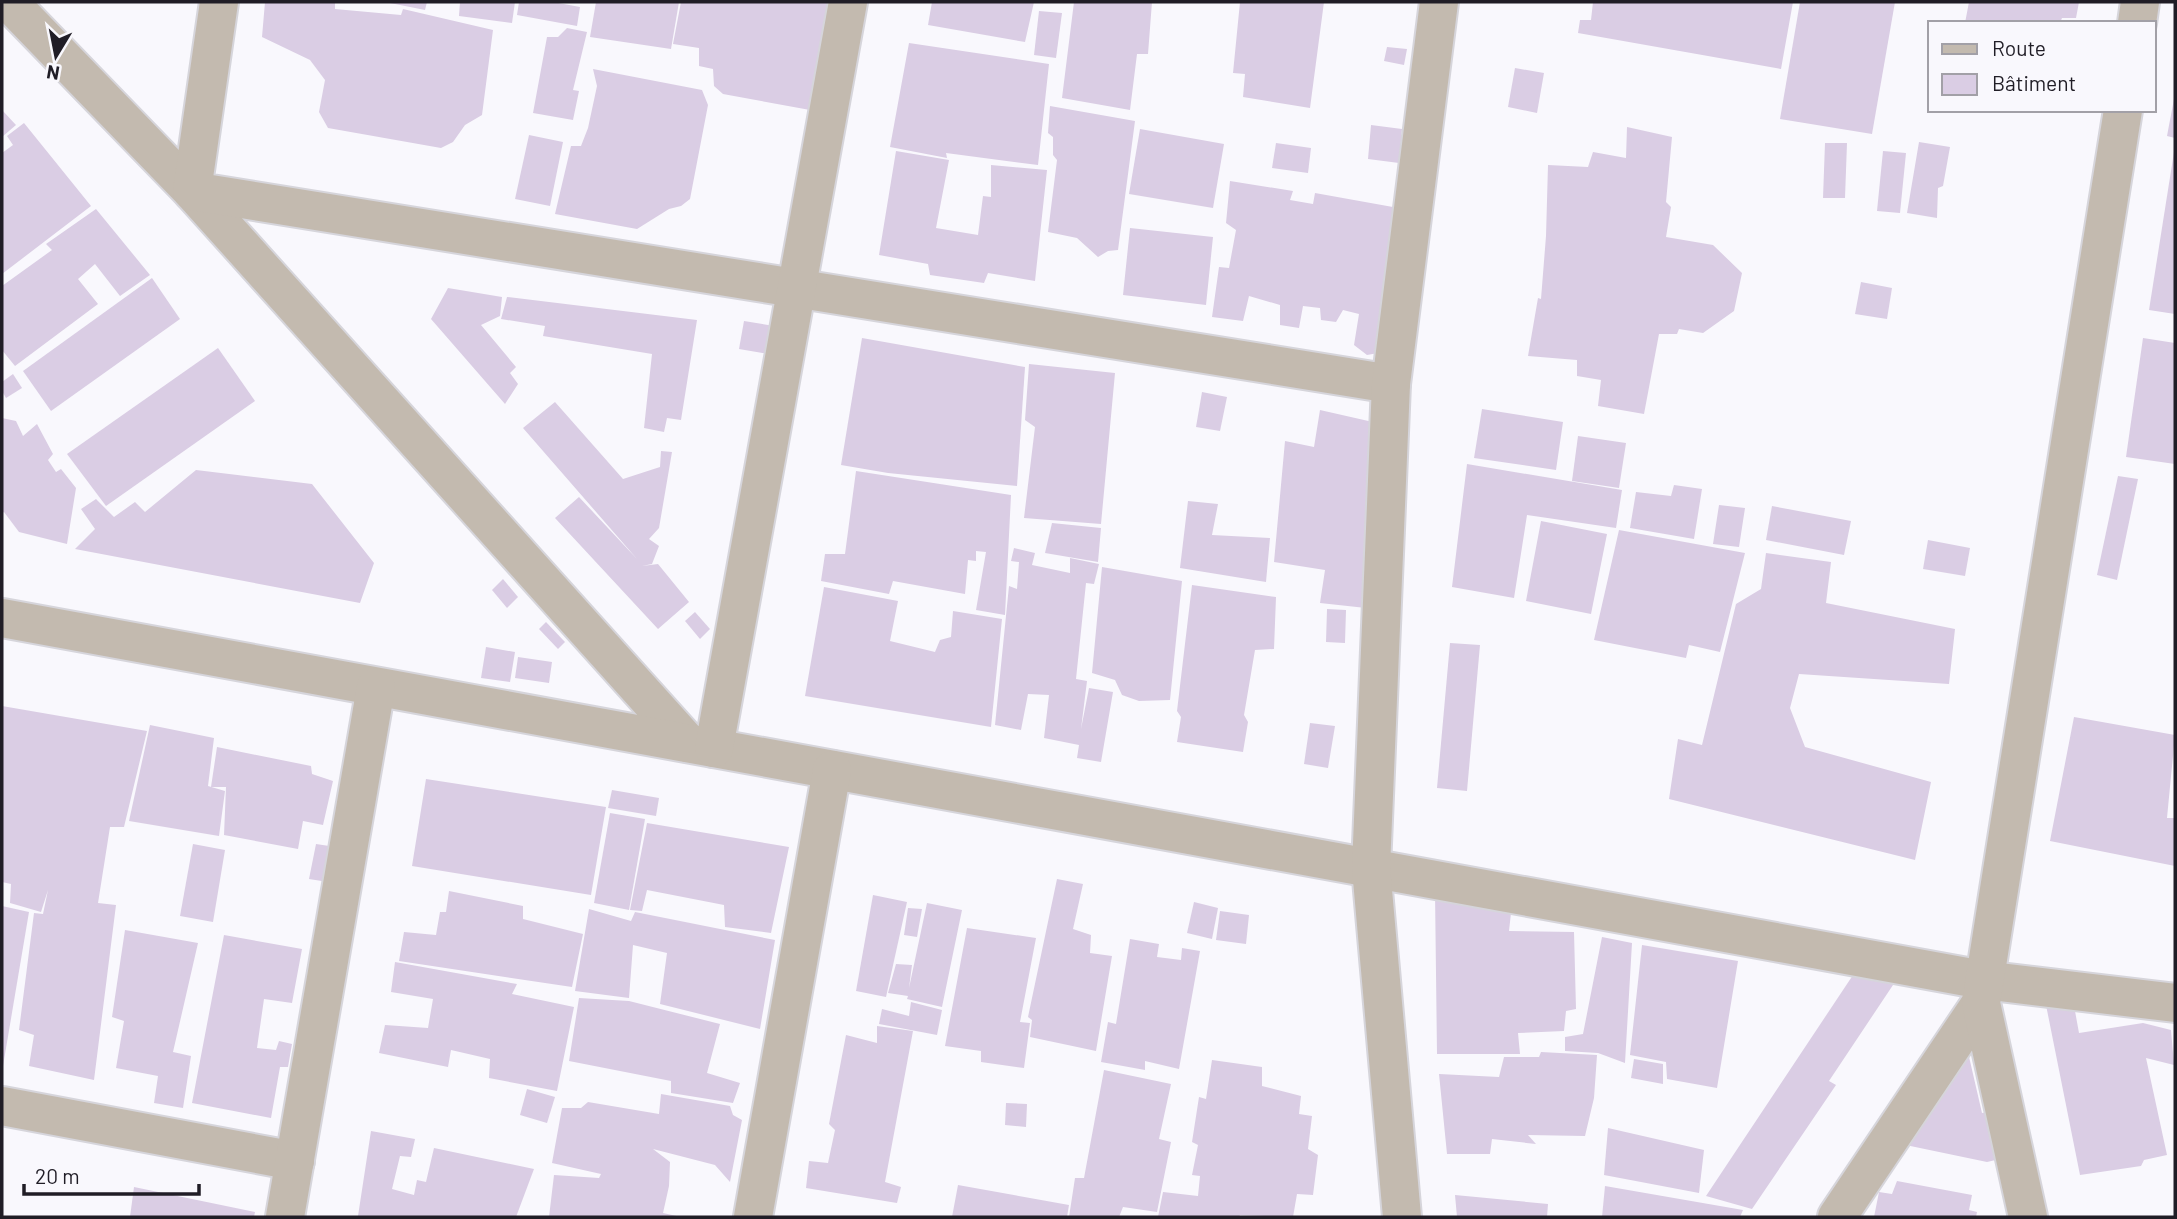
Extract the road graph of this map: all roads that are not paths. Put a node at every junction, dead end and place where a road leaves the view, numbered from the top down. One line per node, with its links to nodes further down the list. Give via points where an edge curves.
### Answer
1 (9, 2): 8 (street)
2 (219, 2): 8 (street)
3 (848, 2): 9 (street)
4 (1439, 2): 10 (street)
5 (2140, 2): 6 (street)
6 (2137, 21)
7 (2123, 112): 16 (street)
8 (192, 191): 9 (street); 13 (street)
9 (796, 288): 10 (street); 13 (street)
10 (1391, 384): 15 (street)
11 (2, 618): 12 (street)
12 (376, 687): 13 (street); 19 (street)
13 (701, 746): 14 (street)
14 (832, 770): 15 (street); 21 (street)
15 (1371, 868): 16 (street); 22 (street)
16 (1982, 991): 17 (street); 23 (street); 24 (street)
17 (2175, 1003)
18 (2, 1106): 19 (street)
19 (295, 1161): 20 (street)
20 (285, 1217)
21 (753, 1217)
22 (1402, 1217)
23 (1837, 1217)
24 (2028, 1217)

